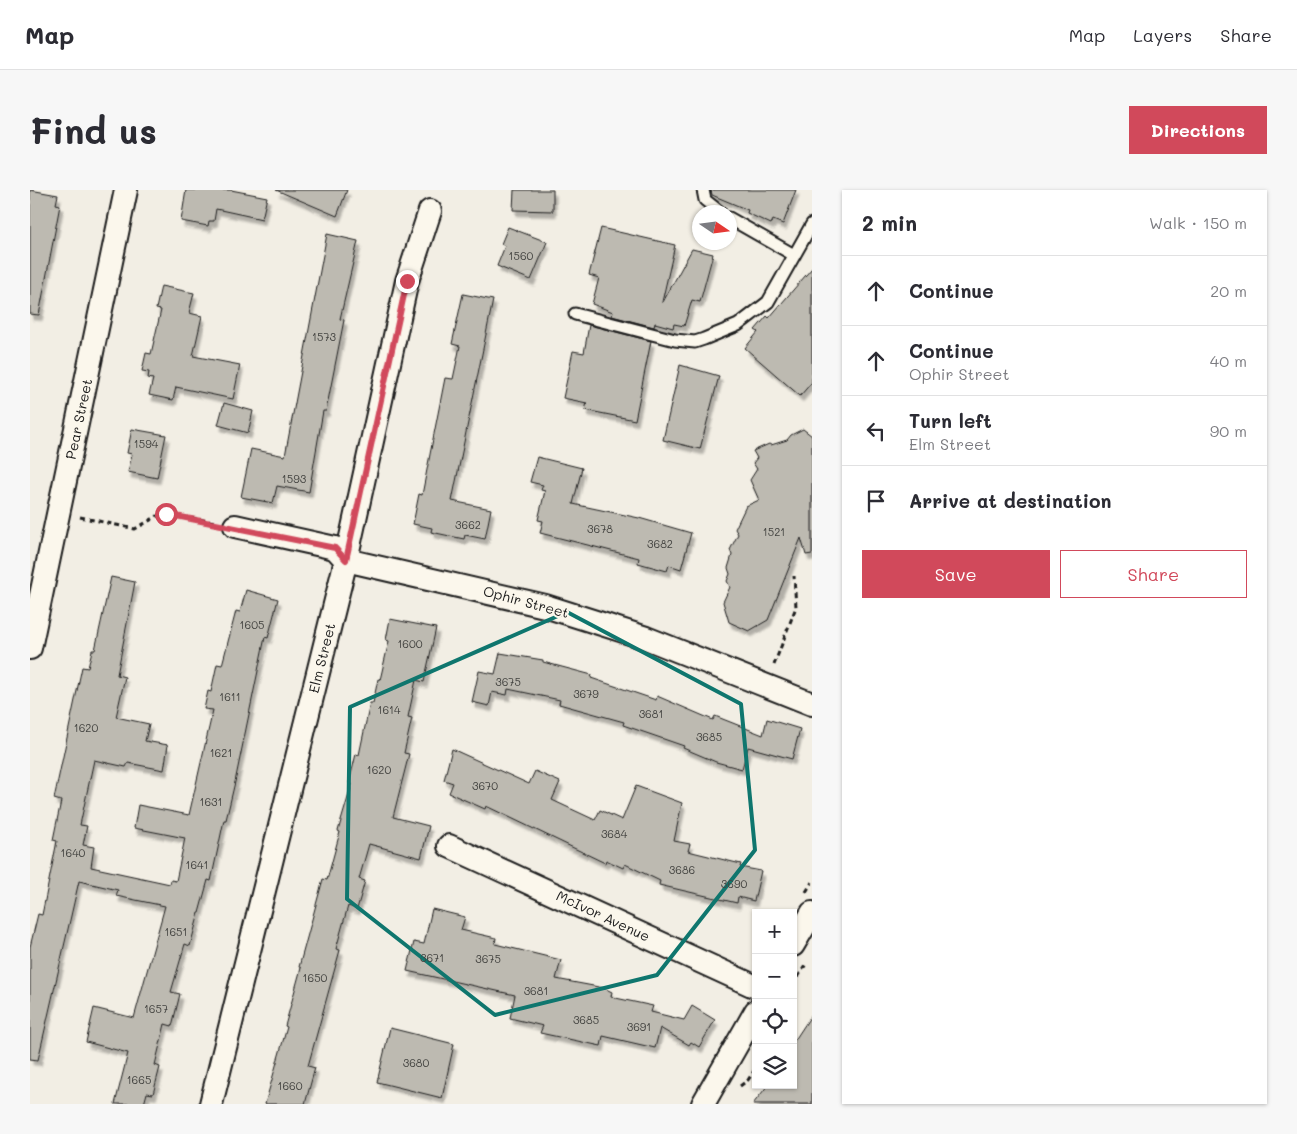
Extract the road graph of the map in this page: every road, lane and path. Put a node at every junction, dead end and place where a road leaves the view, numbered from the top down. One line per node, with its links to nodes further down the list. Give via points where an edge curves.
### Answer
1 (126, 190): 13 (street, Pear Street)
2 (703, 190): 3 (lane, via 705,200)
3 (711, 205)
4 (430, 211): 11 (street, Elm Street, via 407,281)
5 (737, 222): 7 (lane)
6 (812, 224): 7 (lane)
7 (794, 256): 8 (lane, via 772,296 758,311 738,325 695,342 675,340)
8 (575, 314)
9 (76, 517): 10 (path, via 135,528 161,514)
10 (235, 526): 11 (street, Ophir Street, via 335,548)
11 (346, 560): 15 (street, Ophir Street, via 545,606 646,638); 22 (street, Elm Street)
12 (794, 576): 14 (path, via 796,607)
13 (30, 648)
14 (773, 668)
15 (812, 704)
16 (449, 846): 20 (street, McIvor Avenue)
17 (812, 913): 18 (street)
18 (800, 953): 19 (path)
19 (797, 967)
20 (752, 985)
21 (752, 1018): 23 (street)
22 (211, 1104)
23 (703, 1104)

